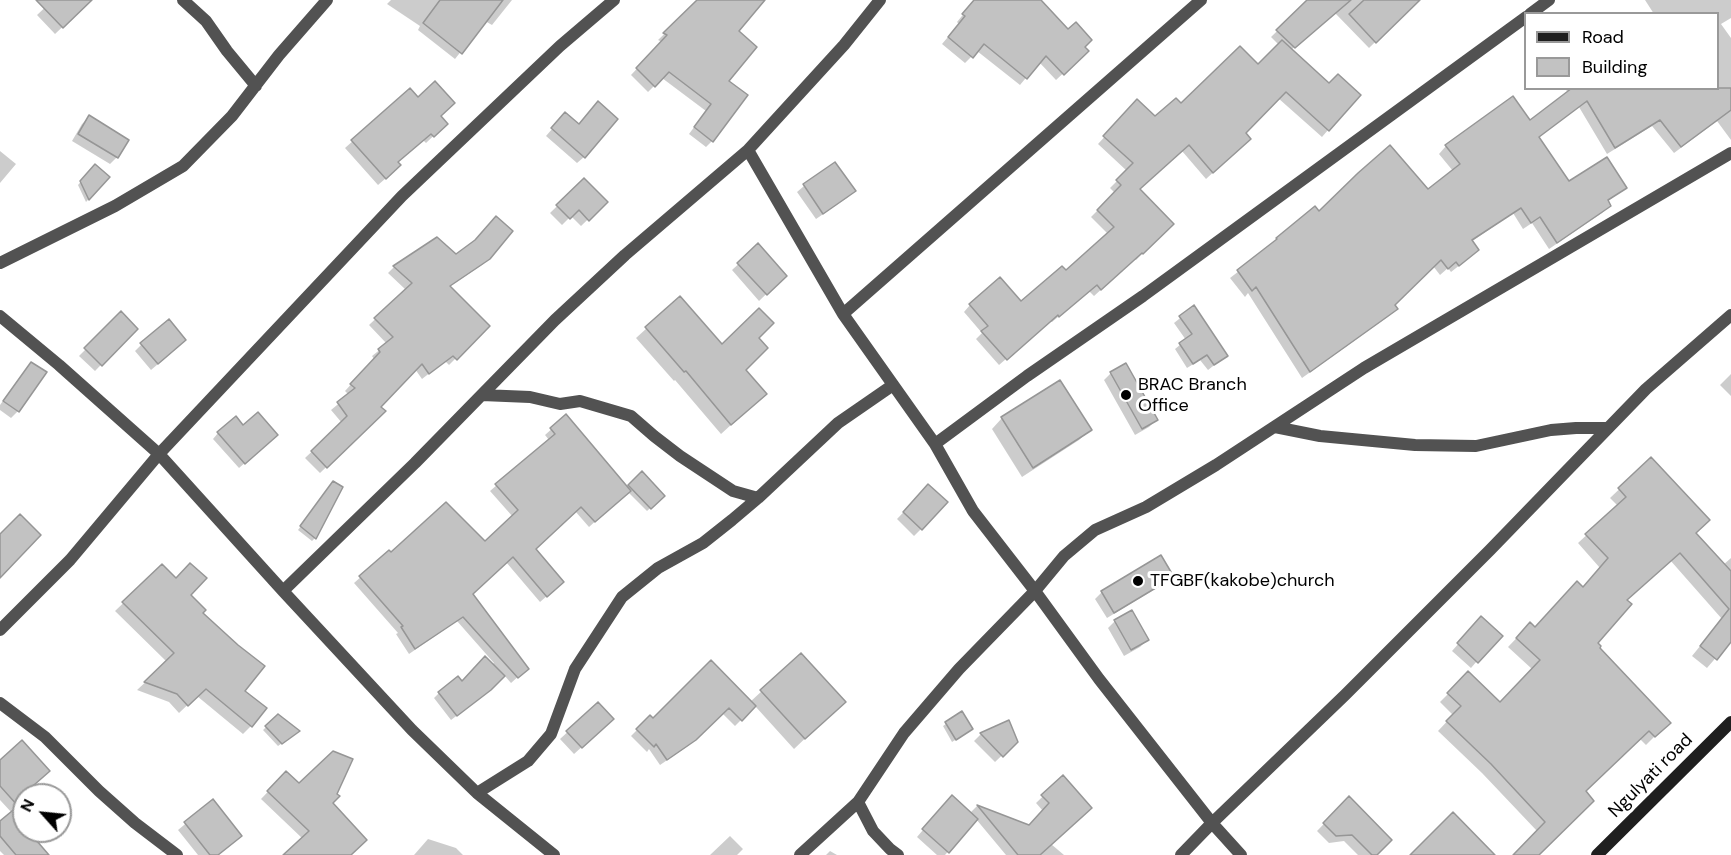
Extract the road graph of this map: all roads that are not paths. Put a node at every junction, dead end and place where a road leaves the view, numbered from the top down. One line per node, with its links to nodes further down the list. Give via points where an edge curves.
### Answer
1 (183, 0): 9 (street, via 206,21)
2 (327, 0): 9 (street)
3 (614, 0): 21 (street, via 402,196)
4 (880, 0): 10 (street)
5 (1201, 0): 13 (street)
6 (1549, 0): 7 (street)
7 (1533, 12)
8 (1524, 18): 20 (street)
9 (256, 86): 12 (street, via 183,166 115,206)
10 (748, 150): 13 (street); 17 (street, via 625,255)
11 (1731, 153): 18 (street, via 1364,368)
12 (0, 263)
13 (843, 314): 16 (street)
14 (1731, 315): 19 (street, via 1646,389)
15 (0, 316): 21 (street)
16 (893, 384): 20 (street); 22 (street, via 838,423)
17 (482, 395): 22 (street, via 530,397 560,404 580,401 632,416 733,491); 23 (street)
18 (1275, 427): 19 (street, via 1338,438 1476,446 1551,430); 24 (street, via 1146,507 1095,530 1064,556)
19 (1608, 428): 30 (street, via 1345,695)
20 (935, 444): 24 (street, via 973,511)
21 (159, 454): 23 (street); 25 (street, via 70,560)
22 (758, 498): 28 (street, via 703,543 658,568 622,597 575,669 551,734 528,761)
23 (283, 591): 28 (street, via 412,730)
24 (1035, 591): 29 (street, via 904,733); 30 (street)
25 (0, 630)
26 (0, 703): 31 (street, via 45,737 99,791)
27 (1731, 722): 37 (main road, Ngulyati road)
28 (477, 793): 32 (street)
29 (858, 802): 33 (street); 34 (street, via 873,831)
30 (1212, 823): 35 (street); 36 (street)
31 (177, 855)
32 (554, 855)
33 (800, 855)
34 (898, 855)
35 (1180, 855)
36 (1241, 855)
37 (1597, 855)

